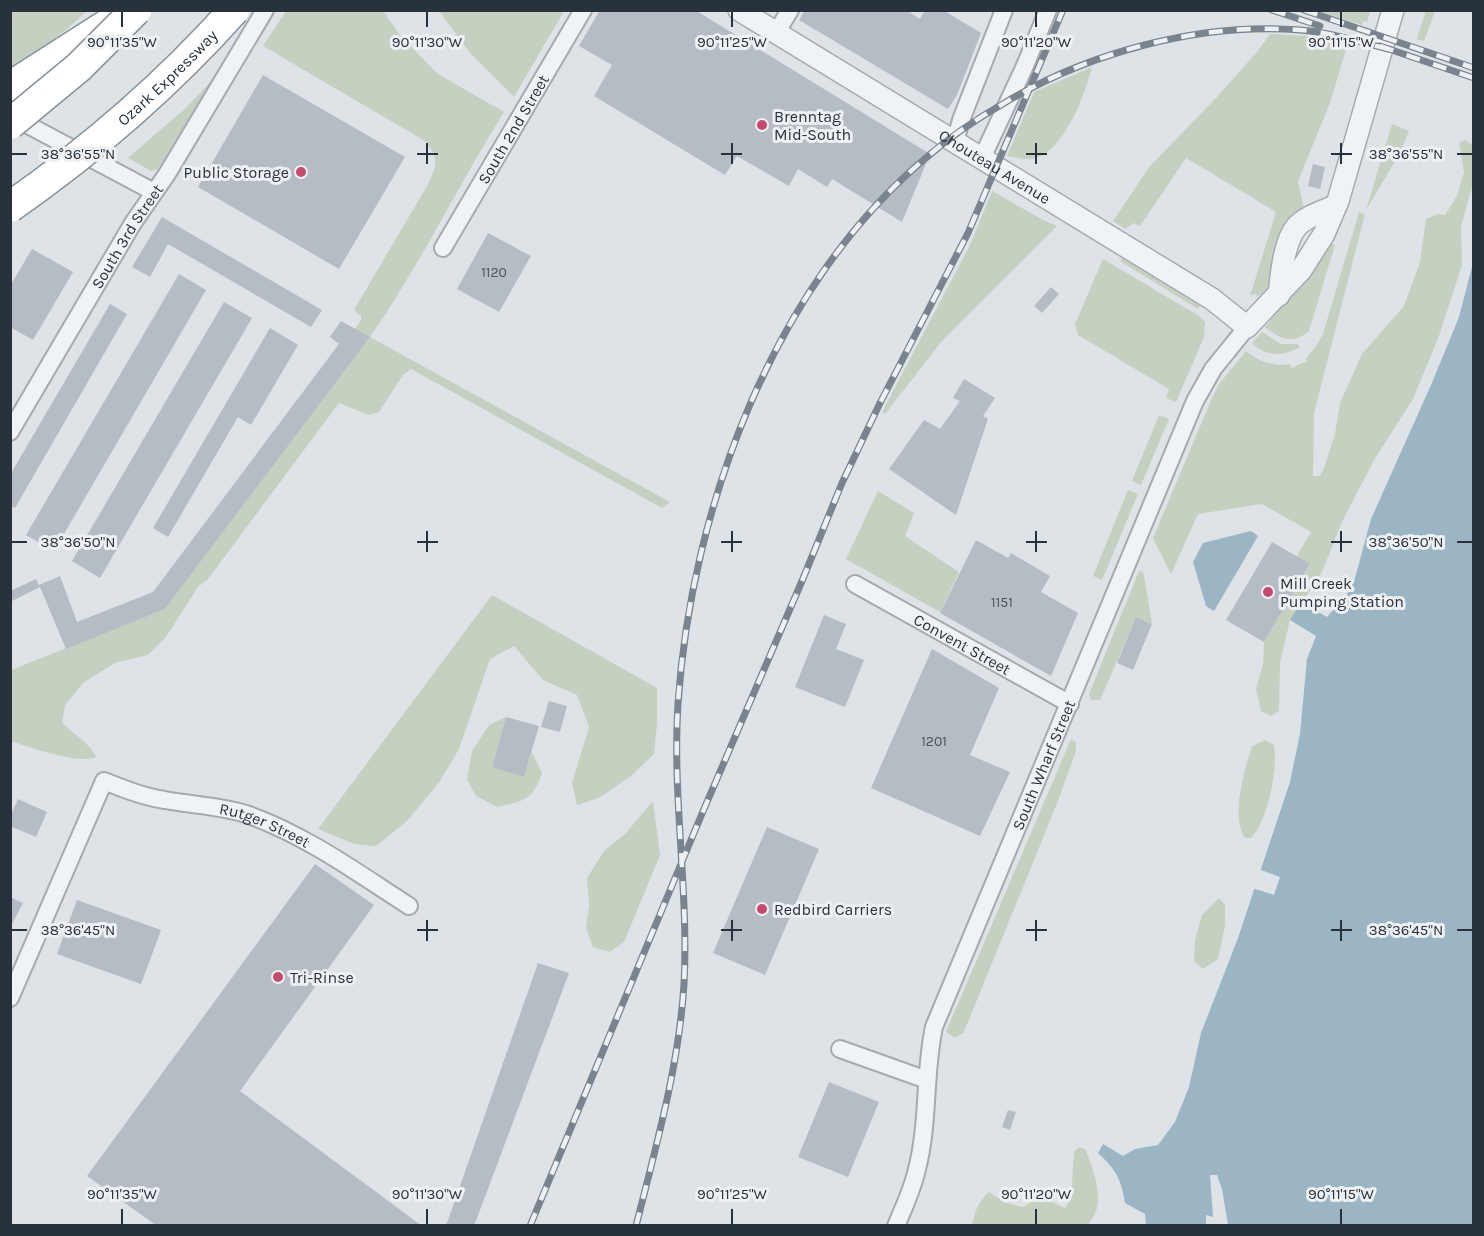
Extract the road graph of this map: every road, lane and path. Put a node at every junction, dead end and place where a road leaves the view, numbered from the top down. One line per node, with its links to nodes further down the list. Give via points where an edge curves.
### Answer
1 (129, 10): 12 (highway)
2 (136, 10): 14 (highway, bridge, via 79,67)
3 (234, 10): 18 (highway, Ozark Expressway, bridge, via 140,106)
4 (265, 10): 17 (street, South 3rd Street)
5 (583, 10): 19 (street, South 2nd Street)
6 (739, 10): 11 (street, Chouteau Avenue)
7 (790, 10): 11 (street)
8 (1004, 10): 15 (street)
9 (1048, 10): 16 (street)
10 (1393, 10): 20 (street, via 1335,206 1297,227 1284,261 1279,295)
11 (776, 33): 15 (street, Chouteau Avenue)
12 (10, 87)
13 (10, 116): 17 (street)
14 (10, 124)
15 (955, 142): 16 (street, Chouteau Avenue)
16 (981, 158): 20 (street, Chouteau Avenue, via 1212,299)
17 (154, 192): 21 (street, South 3rd Street)
18 (10, 207)
19 (443, 248)
20 (1247, 327): 23 (street, South Wharf Street, via 1213,369 1195,401)
21 (10, 432)
22 (855, 584): 23 (street, Convent Street)
23 (1070, 704): 27 (street, South Wharf Street, via 934,1027)
24 (409, 906): 25 (street, Rutger Street, via 308,841 277,827 244,814 162,800 104,781)
25 (10, 998)
26 (840, 1049): 27 (street)
27 (927, 1080): 28 (street, South Wharf Street, via 917,1170)
28 (896, 1226)

